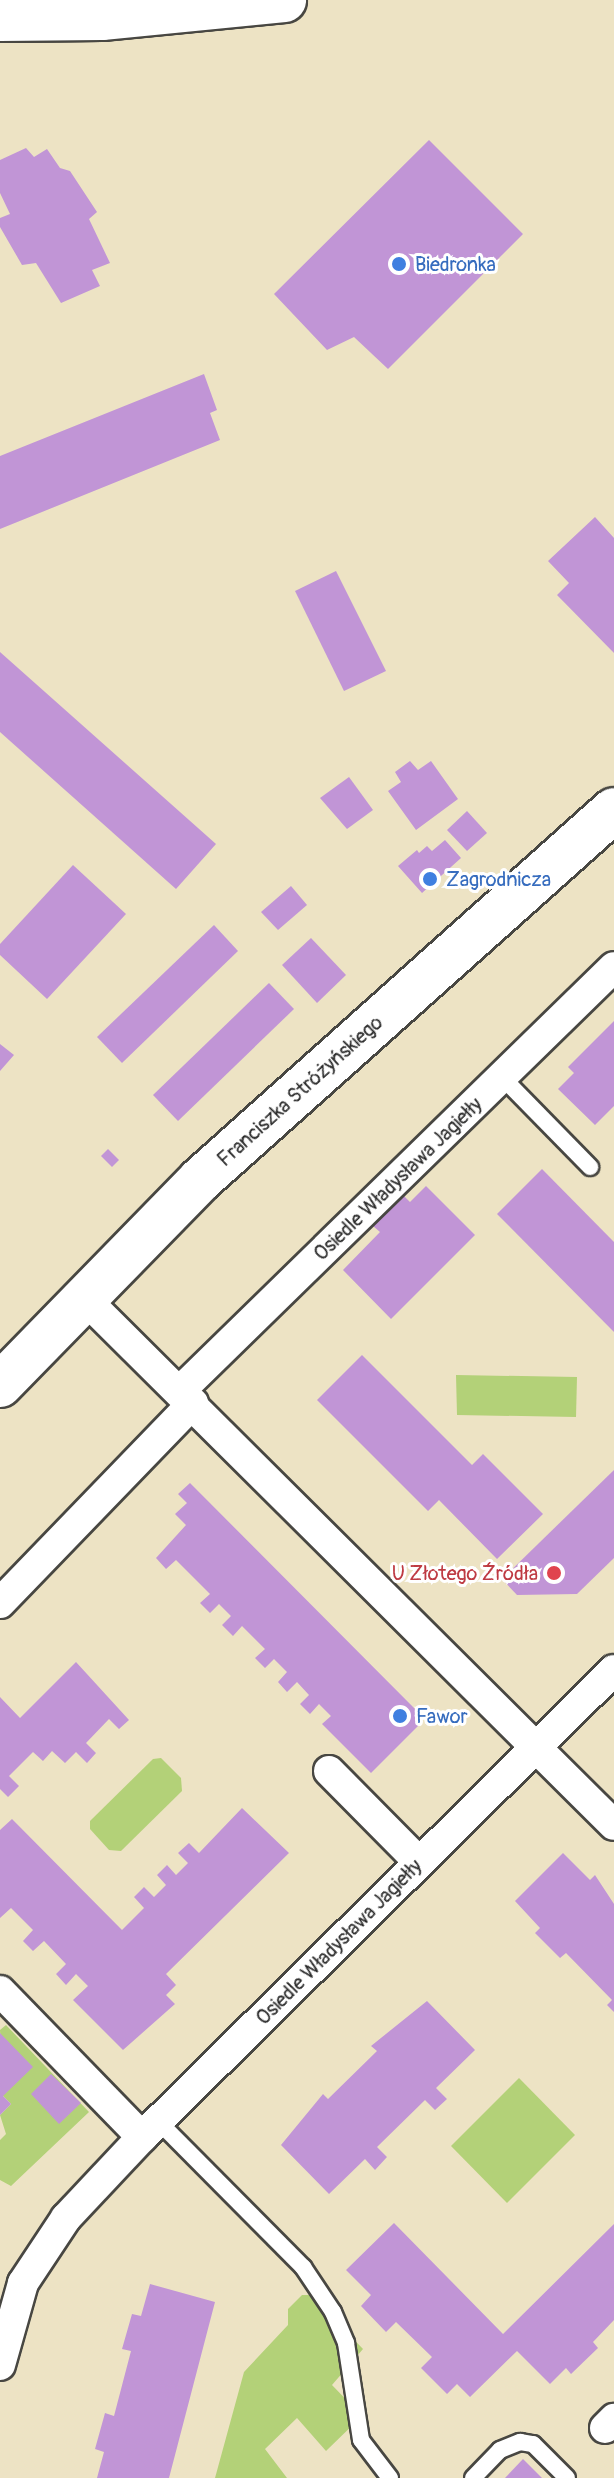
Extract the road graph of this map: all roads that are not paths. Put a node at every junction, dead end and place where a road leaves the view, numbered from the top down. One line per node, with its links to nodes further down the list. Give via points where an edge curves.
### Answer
1 (284, 0): 2 (street)
2 (200, 5): 3 (street)
3 (0, 19)
4 (614, 810): 8 (street, Franciszka Stróżyńskiego, via 200,1180)
5 (614, 967): 6 (street, Osiedle Władysława Jagiełły)
6 (502, 1077): 7 (lane); 10 (street, Osiedle Władysława Jagiełły)
7 (590, 1167)
8 (82, 1296): 9 (street, Franciszka Stróżyńskiego); 10 (street)
9 (0, 1385)
10 (187, 1396): 11 (street, Osiedle Władysława Jagiełły); 13 (street)
11 (0, 1603)
12 (614, 1670): 13 (street, Osiedle Władysława Jagiełły)
13 (536, 1747): 15 (street); 16 (street, Osiedle Władysława Jagiełły)
14 (329, 1771): 16 (street)
15 (614, 1825)
16 (419, 1862): 18 (street, Osiedle Władysława Jagiełły)
17 (0, 1991): 18 (street)
18 (150, 2129): 19 (street, Osiedle Władysława Jagiełły, via 41,2250 23,2283); 20 (lane, via 303,2267 346,2343 361,2440)
19 (0, 2365)
20 (390, 2478)
21 (473, 2478): 22 (lane, via 500,2450 520,2442 533,2444)
22 (567, 2478)

